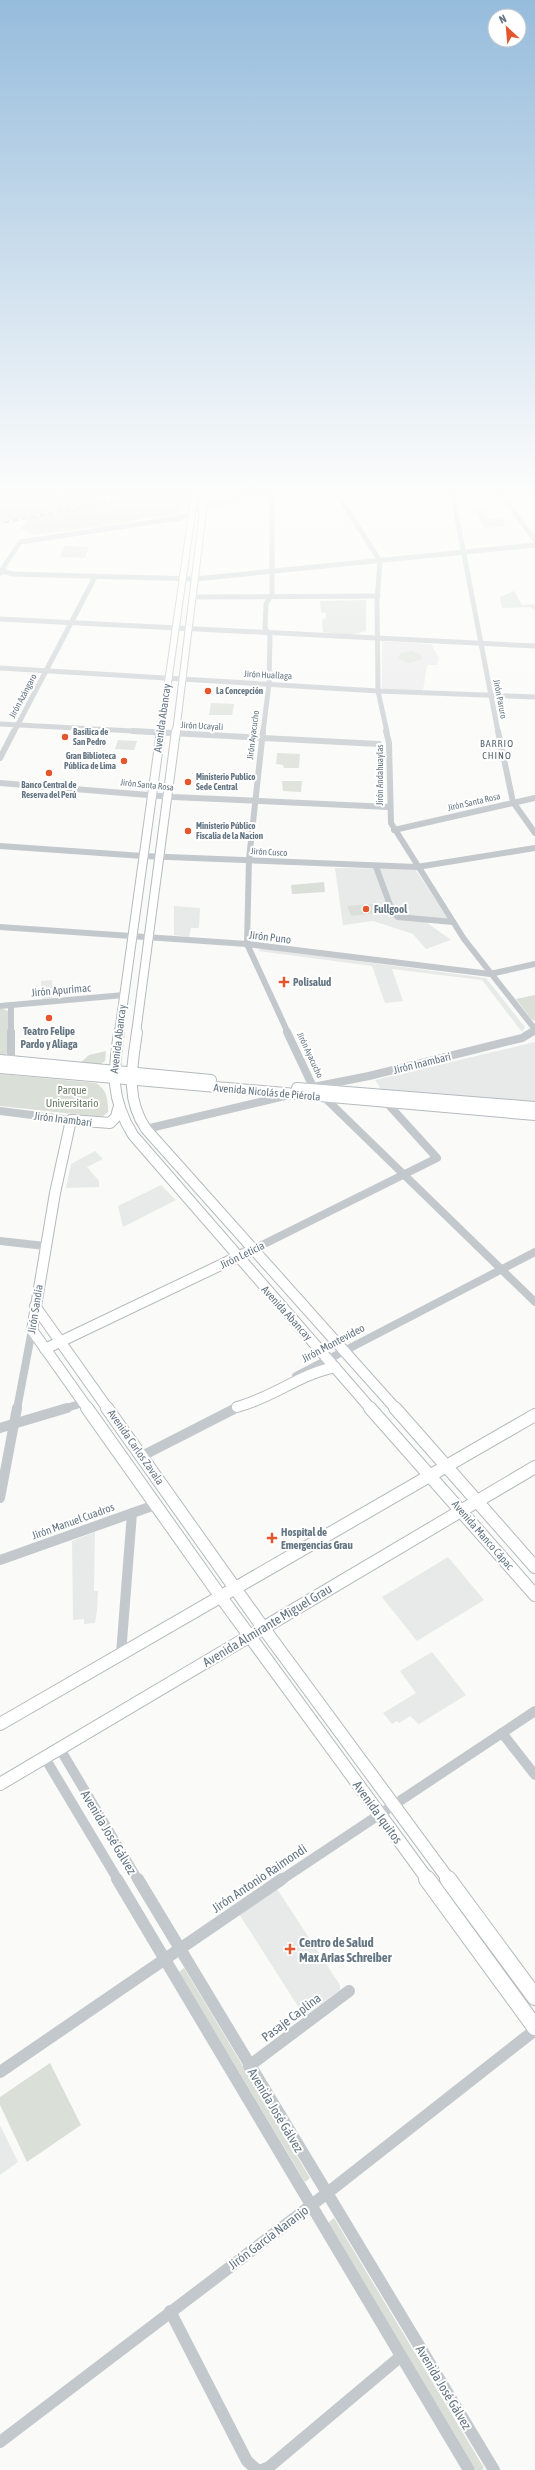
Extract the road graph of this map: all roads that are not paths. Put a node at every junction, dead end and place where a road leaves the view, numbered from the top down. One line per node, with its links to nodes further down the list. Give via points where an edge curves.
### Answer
1 (79, 607): 8 (street, Jirón Azángaro)
2 (178, 607): 9 (main road, Avenida Abancay)
3 (191, 607): 10 (main road, Avenida Abancay)
4 (266, 607): 11 (street, Jirón Ayacucho, via 265,628)
5 (378, 607): 12 (street, Jirón Andahuaylas)
6 (475, 607): 13 (street, Jirón Paruro)
7 (0, 619): 8 (street)
8 (71, 623): 9 (street); 16 (street, Jirón Azángaro)
9 (175, 628): 10 (street); 17 (main road, Avenida Abancay)
10 (188, 628): 11 (street); 18 (main road, Avenida Abancay)
11 (268, 632): 12 (street); 19 (street, Jirón Ayacucho)
12 (377, 639): 13 (street); 20 (street, Jirón Andahuaylas)
13 (482, 643): 14 (street); 21 (street, Jirón Paruro)
14 (535, 646)
15 (0, 668): 16 (street, Jirón Huallaga)
16 (46, 671): 17 (street, Jirón Huallaga); 24 (street, Jirón Azángaro)
17 (168, 679): 18 (street, Jirón Huallaga); 25 (main road, Avenida Abancay)
18 (182, 679): 19 (street, Jirón Huallaga); 26 (main road, Avenida Abancay)
19 (269, 684): 20 (street, Jirón Huallaga); 27 (street, Jirón Ayacucho)
20 (378, 691): 21 (street, Jirón Huallaga); 28 (street, Jirón Andahuaylas)
21 (490, 695): 22 (street, Jirón Huallaga); 35 (street, Jirón Paruro)
22 (535, 697)
23 (0, 724): 24 (street, Jirón Ucayali)
24 (18, 725): 25 (street, Jirón Ucayali); 29 (street, Jirón Azángaro)
25 (160, 733): 26 (street, Jirón Ucayali); 31 (main road, Avenida Abancay)
26 (175, 734): 27 (street, Jirón Ucayali); 32 (main road, Avenida Abancay)
27 (262, 739): 28 (street, Jirón Ucayali); 34 (street, Jirón Ayacucho)
28 (384, 744): 36 (street, Jirón Andahuaylas)
29 (0, 758)
30 (0, 783): 31 (street, Jirón Santa Rosa)
31 (151, 795): 32 (street, Jirón Santa Rosa); 41 (main road, Avenida Abancay)
32 (168, 797): 34 (street, Jirón Santa Rosa); 42 (main road, Avenida Abancay)
33 (535, 798): 35 (street, Jirón Santa Rosa)
34 (254, 799): 36 (street, Jirón Santa Rosa); 43 (street, Jirón Ayacucho)
35 (513, 802): 37 (street, Jirón Santa Rosa); 38 (street, Jirón Paruro)
36 (389, 807): 37 (street, Jirón Andahuaylas)
37 (394, 830): 45 (street, Jirón Andahuaylas)
38 (535, 833)
39 (0, 846): 41 (street, Jirón Cusco)
40 (535, 848): 45 (street, Jirón Cusco)
41 (143, 856): 42 (street, Jirón Cusco); 48 (main road, Avenida Abancay)
42 (160, 856): 43 (street, Jirón Cusco); 49 (main road, Avenida Abancay)
43 (249, 859): 44 (street, Jirón Cusco); 50 (street, Jirón Ayacucho)
44 (376, 867): 45 (street, Jirón Cusco); 46 (street, via 393,913 398,917)
45 (417, 867): 46 (street, Jirón Andahuaylas)
46 (453, 922): 52 (street, Jirón Andahuaylas)
47 (0, 927): 48 (street, Jirón Puno)
48 (132, 936): 49 (street, Jirón Puno); 53 (main road, Avenida Abancay)
49 (148, 937): 50 (street, Jirón Puno); 61 (main road, Avenida Abancay)
50 (247, 944): 52 (street, Jirón Puno); 62 (street, Jirón Ayacucho)
51 (535, 964): 52 (street, Jirón Puno)
52 (490, 974): 56 (street, Jirón Andahuaylas)
53 (124, 995): 54 (street, Jirón Apurímac); 60 (main road, Avenida Abancay)
54 (11, 1005): 55 (street, Jirón Apurímac); 58 (street)
55 (0, 1006)
56 (534, 1028): 62 (street, Jirón Inambari, via 522,1038)
57 (0, 1060): 58 (main road, Avenida Nicolás de Piérola)
58 (11, 1061): 60 (main road, Avenida Nicolás de Piérola)
59 (0, 1068): 60 (main road, Avenida Nicolás de Piérola)
60 (114, 1074): 61 (main road, Avenida Nicolás de Piérola); 67 (main road, Avenida Abancay, via 114,1094)
61 (130, 1076): 62 (main road, Avenida Nicolás de Piérola); 63 (main road, Avenida Nicolás de Piérola); 71 (main road, Avenida Abancay, via 132,1103)
62 (311, 1088): 66 (main road, Avenida Nicolás de Piérola)
63 (290, 1094): 64 (main road, Avenida Nicolás de Piérola); 71 (street)
64 (324, 1097): 65 (main road, Avenida Nicolás de Piérola); 72 (street)
65 (387, 1103): 69 (main road, Avenida Nicolás de Piérola); 72 (street, Jirón Leticia, via 437,1158)
66 (535, 1107)
67 (118, 1109): 70 (main road, Jirón Inambari, via 116,1117 110,1122); 77 (main road, Avenida Abancay, via 134,1135)
68 (0, 1111): 70 (street, Jirón Inambari)
69 (535, 1115)
70 (71, 1120): 74 (main road, Jirón Sandía)
71 (146, 1129): 75 (main road, Avenida Abancay)
72 (403, 1176): 75 (street, Jirón Leticia); 78 (street)
73 (0, 1241): 74 (street)
74 (45, 1246): 80 (main road, Jirón Sandía)
75 (252, 1250): 77 (main road, Jirón Leticia); 84 (main road, Avenida Abancay)
76 (535, 1252): 78 (street, Jirón Montevideo)
77 (237, 1257): 82 (main road, Jirón Leticia); 85 (main road, Avenida Abancay)
78 (502, 1269): 79 (street); 84 (street, Jirón Montevideo)
79 (535, 1302)
80 (35, 1306): 81 (main road, Jirón Sandía); 82 (main road, Avenida Carlos Zavala)
81 (32, 1330): 83 (main road, Avenida Carlos Zavala); 89 (street, Jirón Sandía)
82 (61, 1341): 83 (main road, Jirón Leticia); 90 (main road, Avenida Carlos Zavala)
83 (45, 1349): 86 (main road, Avenida Carlos Zavala)
84 (344, 1351): 85 (street, Jirón Montevideo); 95 (main road, Avenida Abancay)
85 (332, 1363): 87 (main road, via 254,1404); 96 (main road, Avenida Abancay)
86 (83, 1403): 89 (street); 92 (main road, Avenida Carlos Zavala)
87 (237, 1407): 93 (street)
88 (535, 1416): 95 (main road)
89 (13, 1424): 91 (street); 97 (street, Jirón Sandía)
90 (119, 1424): 92 (main road); 93 (main road, Avenida Carlos Zavala)
91 (0, 1428)
92 (103, 1431): 99 (main road, Avenida Carlos Zavala)
93 (142, 1456): 102 (main road, Avenida Carlos Zavala)
94 (535, 1467): 98 (main road, Avenida Almirante Miguel Grau)
95 (447, 1469): 96 (main road); 98 (main road, Avenida Manco Cápac)
96 (432, 1477): 100 (main road, Avenida Manco Cápac); 106 (main road)
97 (0, 1498)
98 (473, 1498): 100 (main road, Avenida Almirante Miguel Grau); 105 (main road, Avenida Manco Cápac)
99 (155, 1504): 101 (street, Jirón Manuel Cuadros); 103 (main road, Avenida Carlos Zavala)
100 (458, 1506): 107 (main road, Avenida Manco Cápac); 109 (main road, Avenida Almirante Miguel Grau)
101 (132, 1513): 104 (street, Jirón Manuel Cuadros); 111 (street)
102 (184, 1516): 103 (main road); 106 (main road, Avenida Carlos Zavala)
103 (169, 1524): 108 (main road, Avenida Carlos Zavala)
104 (0, 1560)
105 (535, 1567)
106 (237, 1590): 108 (main road); 109 (main road, Avenida Iquitos)
107 (535, 1595)
108 (222, 1599): 110 (main road, Avenida Iquitos); 111 (main road)
109 (261, 1624): 110 (main road, Avenida Almirante Miguel Grau); 119 (main road, Avenida Iquitos)
110 (247, 1633): 115 (main road, Avenida Almirante Miguel Grau); 120 (main road, Avenida Iquitos)
111 (121, 1654): 113 (main road)
112 (535, 1711): 114 (street, Jirón Antonio Raimondi)
113 (0, 1724)
114 (502, 1733): 117 (street); 119 (street, Jirón Antonio Raimondi)
115 (60, 1749): 116 (main road, Avenida Almirante Miguel Grau); 121 (street, Avenida José Gálvez)
116 (45, 1758): 118 (main road, Avenida Almirante Miguel Grau); 122 (street, Avenida José Gálvez)
117 (535, 1775)
118 (0, 1784)
119 (394, 1805): 120 (street, Jirón Antonio Raimondi); 124 (main road, Avenida Iquitos)
120 (380, 1814): 121 (street, Jirón Antonio Raimondi); 125 (main road, Avenida Iquitos)
121 (179, 1948): 122 (street, Jirón Antonio Raimondi); 126 (street, Avenida José Gálvez)
122 (164, 1958): 127 (street, Jirón Antonio Raimondi); 129 (street, Avenida José Gálvez)
123 (349, 1991): 126 (street, Pasaje Caplina)
124 (535, 1997)
125 (535, 2028): 128 (street, Jirón García Naranjo)
126 (249, 2066): 128 (street, Avenida José Gálvez)
127 (0, 2072)
128 (326, 2194): 129 (street, Jirón García Naranjo); 136 (street, Avenida José Gálvez)
129 (310, 2205): 130 (street, Jirón García Naranjo); 131 (street, Avenida José Gálvez)
130 (170, 2311): 132 (street, Jirón García Naranjo); 133 (street, via 248,2461)
131 (400, 2357): 134 (street); 135 (street, Avenida José Gálvez)
132 (0, 2442)
133 (257, 2470)
134 (262, 2470)
135 (469, 2470)
136 (494, 2470)

